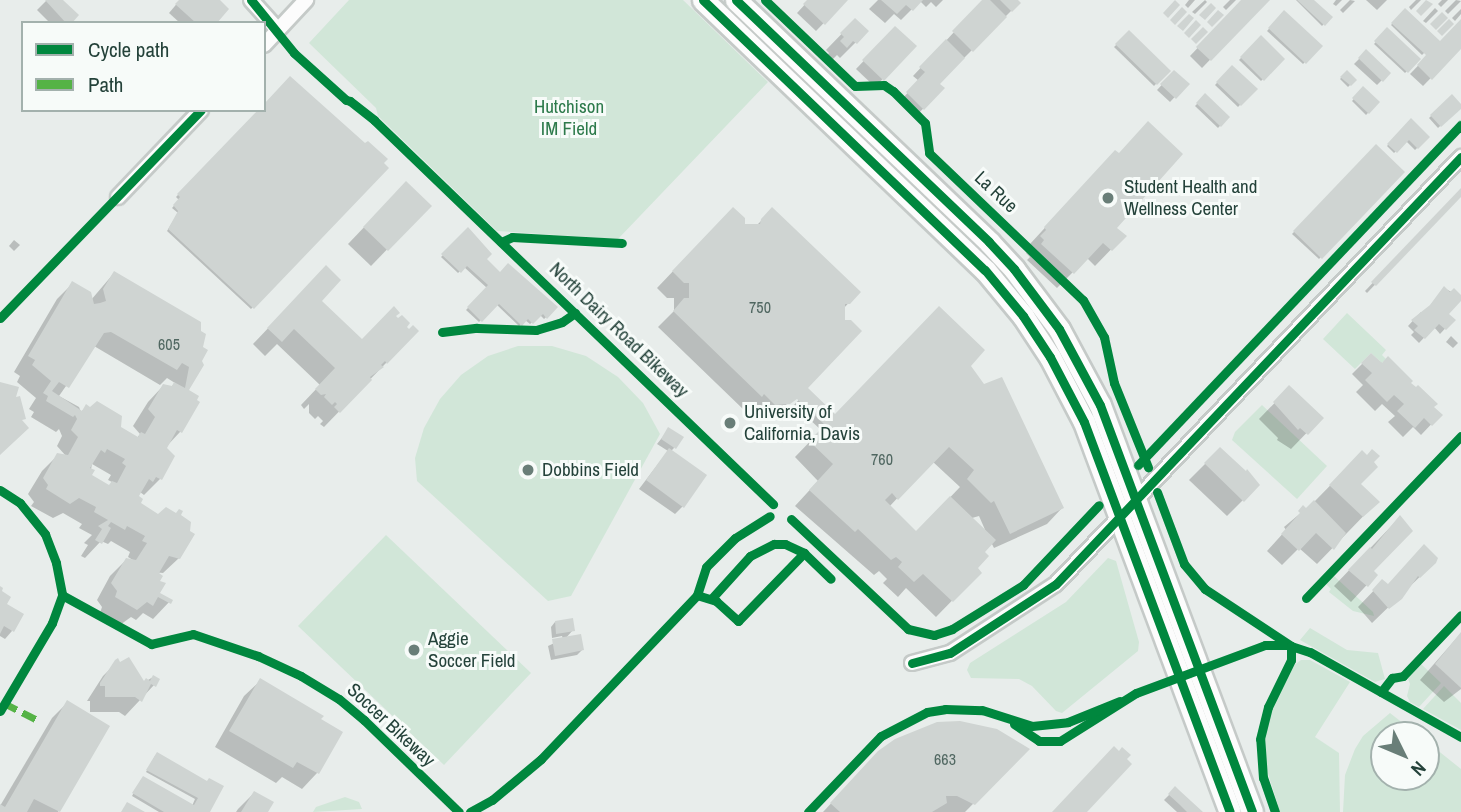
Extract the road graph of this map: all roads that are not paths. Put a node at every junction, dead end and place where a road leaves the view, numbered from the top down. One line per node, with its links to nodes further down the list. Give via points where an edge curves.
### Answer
1 (251, 0): 5 (street)
2 (306, 0): 5 (street)
3 (703, 0): 11 (main road, via 956,241 1006,296 1065,383)
4 (736, 0): 10 (main road, via 1014,269 1080,365)
5 (278, 30): 6 (street)
6 (266, 43)
7 (199, 112): 9 (street)
8 (1461, 157): 10 (street)
9 (118, 197)
10 (1135, 500): 11 (street); 14 (main road)
11 (1121, 516): 12 (street, via 1047,592 950,653); 13 (main road)
12 (912, 663)
13 (1230, 812)
14 (1252, 812)

